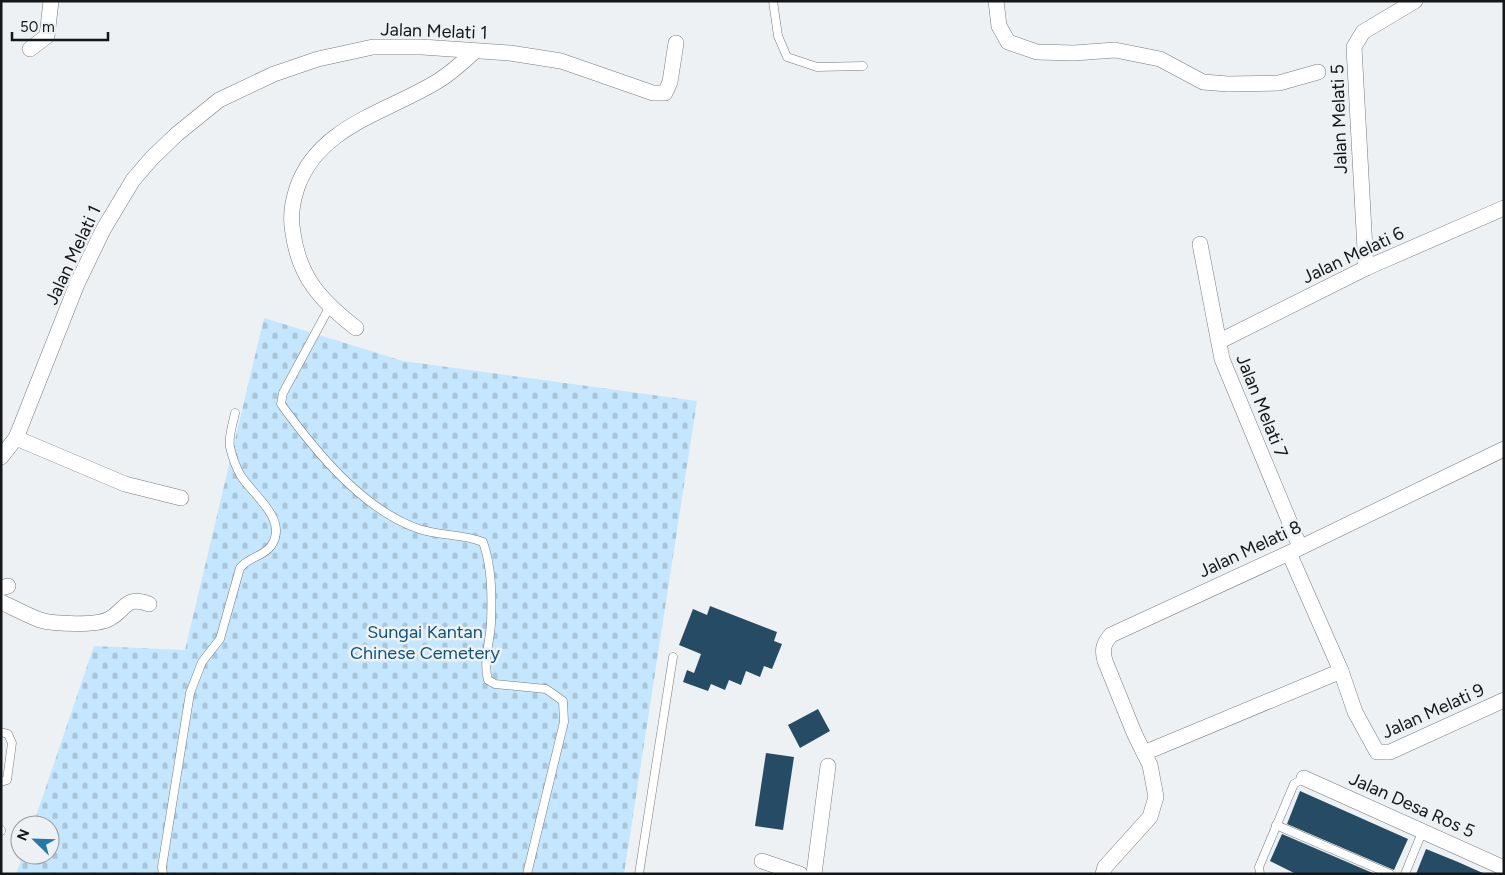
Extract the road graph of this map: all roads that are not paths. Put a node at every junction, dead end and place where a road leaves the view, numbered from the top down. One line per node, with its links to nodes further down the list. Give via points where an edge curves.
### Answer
1 (52, 1): 6 (street, via 47,36)
2 (773, 1): 8 (lane, via 778,36 787,57 818,67)
3 (996, 1): 9 (street, via 999,26 1008,42 1037,52 1115,50 1160,59 1203,82 1228,84 1278,83)
4 (1415, 1): 12 (street, Jalan Melati 5, via 1363,32 1354,47)
5 (676, 43): 7 (street, Jalan Melati 1, via 670,82 665,93 653,93 561,61 510,53)
6 (30, 49)
7 (474, 52): 13 (street, via 437,82 366,117 336,138 313,155 302,174 291,220 294,246 302,271); 17 (street, Jalan Melati 1, via 373,47 318,59 274,74 218,100 177,134 133,180 103,230 77,284)
8 (863, 66)
9 (1318, 72)
10 (1504, 208): 12 (street, Jalan Melati 6)
11 (1200, 244): 15 (street, Jalan Melati 7)
12 (1366, 268): 15 (street, Jalan Melati 6)
13 (330, 306): 14 (street); 37 (lane, via 283,393 281,404 301,432 359,493 387,514 422,530 483,542 491,580 488,680 496,684 546,689 563,701 564,722)
14 (356, 328)
15 (1220, 342): 21 (street, Jalan Melati 7, via 1222,359)
16 (235, 413): 36 (lane, via 230,446 241,476 276,524 275,537 270,547 246,560 240,568 220,639 202,662 190,693)
17 (16, 438): 19 (street, Jalan Melati 1); 20 (street, via 125,484)
18 (1504, 449): 21 (street, Jalan Melati 8)
19 (1, 456)
20 (181, 498)
21 (1295, 550): 25 (street, Jalan Melati 9); 28 (street, Jalan Melati 8, via 1110,634 1102,650 1110,677)
22 (1, 602): 23 (street, via 42,621 87,624 109,619 129,602 140,600)
23 (149, 604)
24 (673, 657): 38 (lane)
25 (1340, 671): 26 (street, Jalan Melati 9, via 1374,750 1382,754); 28 (street)
26 (1504, 700)
27 (1, 732): 31 (lane, via 8,734 12,743 7,780)
28 (1144, 753): 41 (street, Jalan Melati 8, via 1150,765 1156,798 1150,817 1105,867)
29 (828, 766): 40 (street)
30 (1304, 778): 32 (lane, via 1294,784); 33 (street, Jalan Desa Ros 5)
31 (1, 782)
32 (1276, 825): 42 (lane, via 1259,867); 43 (lane)
33 (1423, 830): 35 (street, Jalan Desa Ros 5); 44 (lane)
34 (762, 861): 39 (street)
35 (1504, 868)
36 (163, 874)
37 (527, 874)
38 (638, 874)
39 (800, 874)
40 (814, 874)
41 (1103, 874)
42 (1260, 874)
43 (1390, 874)
44 (1405, 874)

